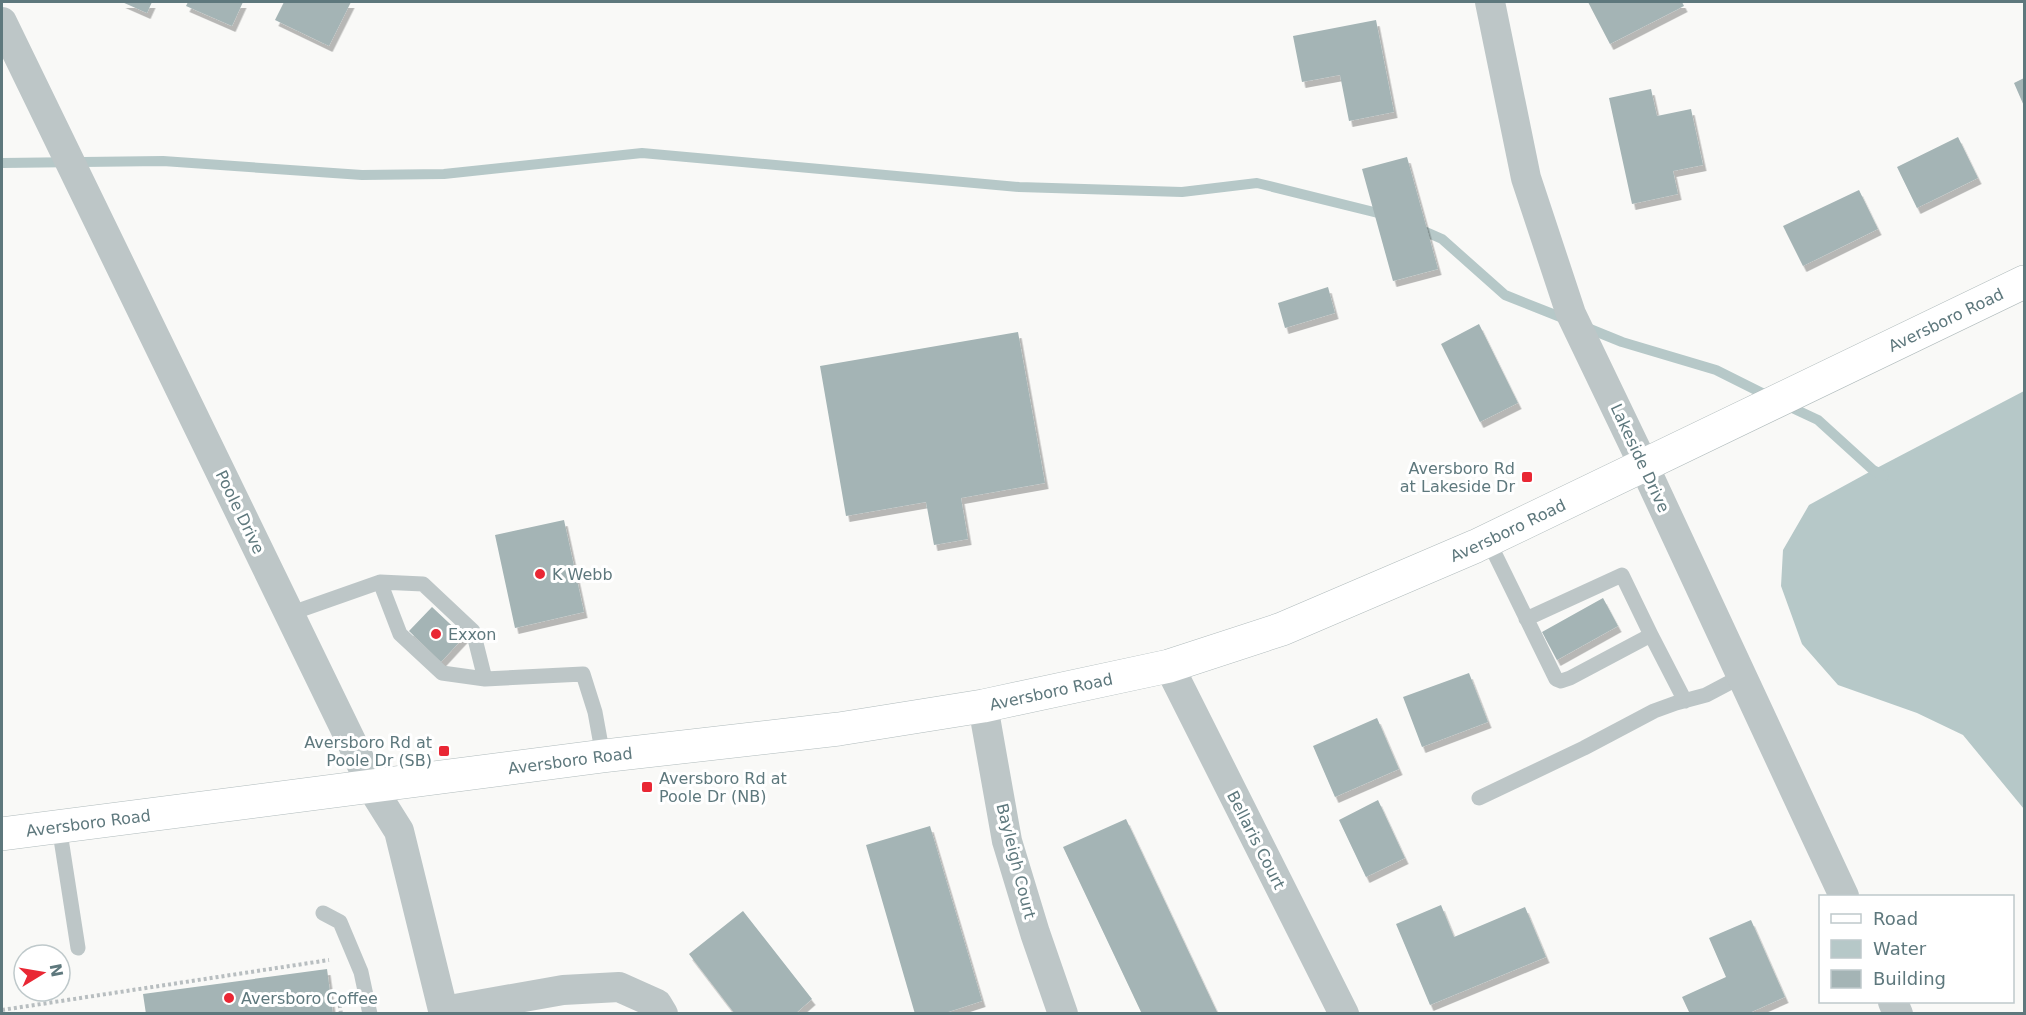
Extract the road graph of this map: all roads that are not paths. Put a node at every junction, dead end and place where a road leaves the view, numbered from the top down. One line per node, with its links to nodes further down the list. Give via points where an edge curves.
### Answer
1 (1490, 2): 4 (street, Lakeside Drive, via 1526,178 1571,314)
2 (2, 22): 7 (street, Poole Drive)
3 (2025, 282): 4 (street, Aversboro Road)
4 (1644, 466): 5 (street, Aversboro Road); 11 (street, Lakeside Drive)
5 (1488, 540): 8 (lane); 10 (street, Aversboro Road, via 1282,629)
6 (380, 582): 7 (lane); 12 (lane, via 400,634 442,673); 12 (lane, via 423,584 473,631)
7 (289, 614): 16 (street, Poole Drive)
8 (1526, 619): 9 (lane, via 1622,575); 9 (lane, via 1556,679 1561,681)
9 (1652, 635): 13 (lane)
10 (1169, 666): 14 (street, Aversboro Road); 27 (street, Bellaris Court)
11 (1742, 676): 13 (lane); 20 (street, Lakeside Drive)
12 (485, 679): 15 (lane, via 583,674 596,712)
13 (1685, 701): 17 (lane, via 1654,711)
14 (983, 706): 15 (street, Aversboro Road, via 839,729); 26 (street, Bayleigh Court, via 1007,841)
15 (603, 756): 16 (street, Aversboro Road)
16 (372, 788): 18 (street, Aversboro Road); 23 (street, Poole Drive, via 399,831)
17 (1479, 798)
18 (59, 826): 19 (street, Aversboro Road); 22 (lane)
19 (2, 834)
20 (1843, 895)
21 (323, 913): 24 (lane, via 340,922 361,972)
22 (78, 948)
23 (444, 1012): 25 (street, via 562,990 619,987 657,1004)
24 (370, 1014)
25 (663, 1014)
26 (1063, 1014)
27 (1344, 1014)

